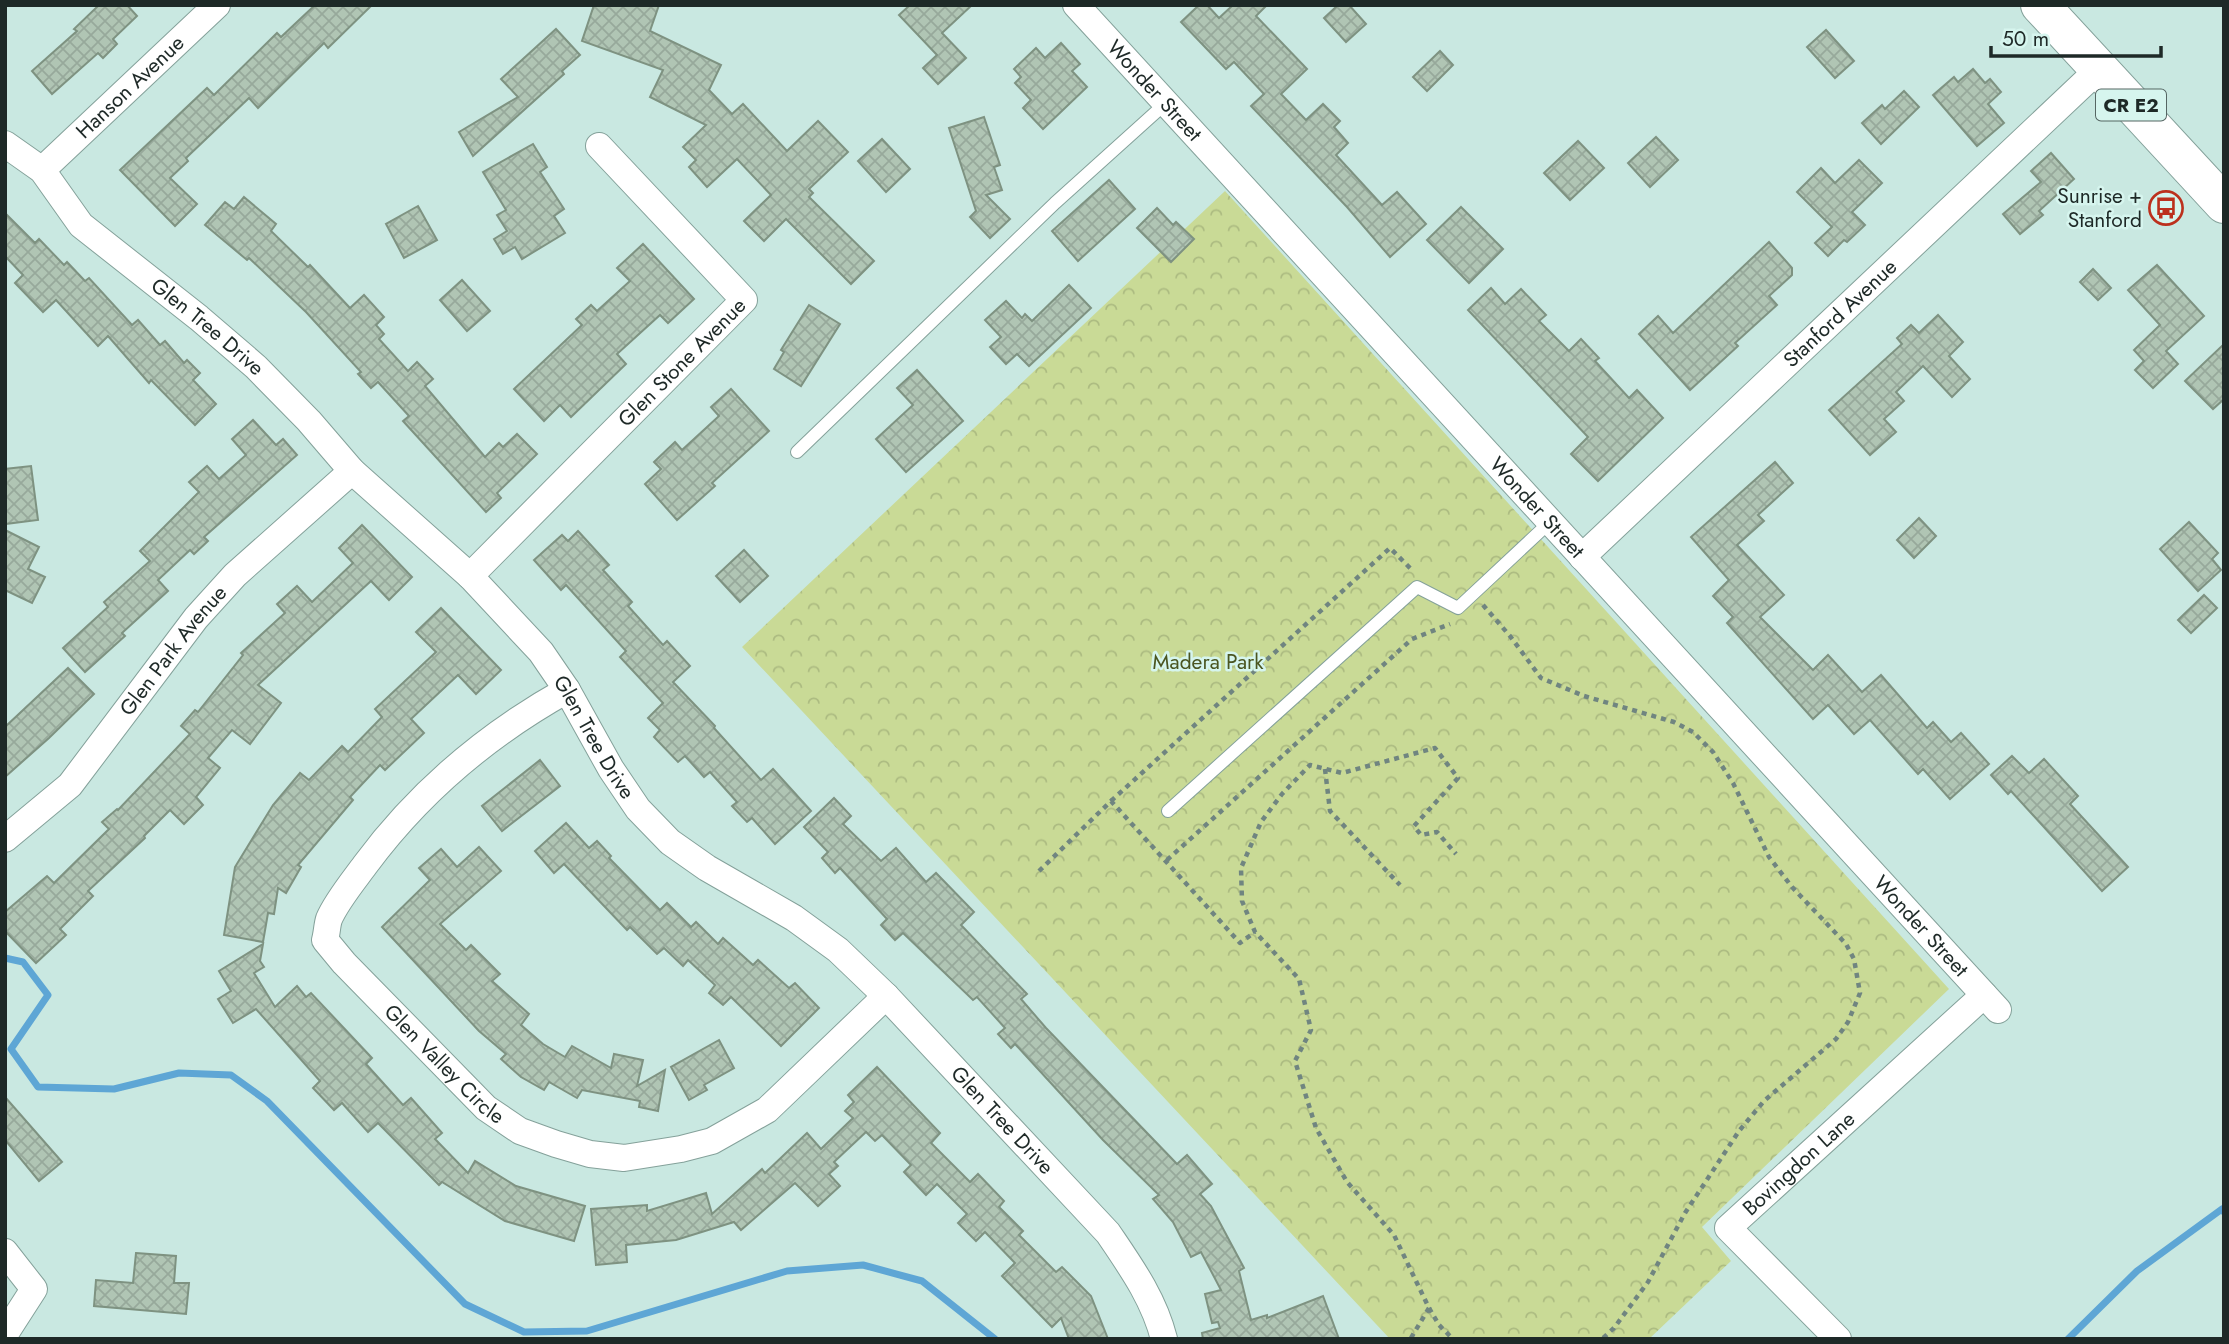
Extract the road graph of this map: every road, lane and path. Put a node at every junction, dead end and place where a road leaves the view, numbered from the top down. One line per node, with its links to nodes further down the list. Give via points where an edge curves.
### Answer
1 (217, 5): 8 (street, Hanson Avenue)
2 (1076, 5): 5 (street, Wonder Street)
3 (2049, 8): 4 (main road, CR E2)
4 (2098, 70): 9 (main road, CR E2); 13 (street, Stanford Avenue)
5 (1166, 103): 10 (lane, via 1055,203); 12 (street, Wonder Street)
6 (5, 144): 8 (street, Glen Tree Drive)
7 (599, 146): 15 (street, Glen Stone Avenue, via 744,300)
8 (42, 170): 11 (street, Glen Tree Drive, via 80,225 256,367)
9 (2224, 204)
10 (797, 452)
11 (352, 471): 15 (street, Glen Tree Drive); 22 (street, Glen Park Avenue, via 234,575 70,785)
12 (1550, 522): 13 (street, Wonder Street); 21 (lane, via 1458,608 1417,587)
13 (1582, 557): 29 (street, Wonder Street)
14 (1413, 572): 20 (path, via 1390,548)
15 (470, 576): 18 (street, Glen Tree Drive, via 541,652)
16 (1472, 609): 36 (path, via 1481,603 1541,678 1693,732 1733,783 1769,857 1854,959 1860,993 1848,1022 1836,1040 1764,1101 1739,1130 1685,1213 1648,1282)
17 (1455, 622): 24 (path, via 1412,639)
18 (567, 690): 28 (street, Glen Tree Drive, via 611,769 670,842 794,918 838,950); 28 (street, Glen Valley Circle, via 484,743 435,785 392,830 329,919 326,940 344,963 486,1108 520,1131 590,1154 624,1158 712,1141 767,1110)
19 (1325, 769): 23 (path, via 1342,773 1435,748 1458,778 1414,826 1421,835 1437,832); 26 (path, via 1330,811); 27 (path, via 1310,765 1282,794 1261,822 1241,868 1242,901)
20 (1111, 801): 24 (path); 25 (path)
21 (1168, 811)
22 (5, 839)
23 (1457, 854)
24 (1167, 860): 27 (path, via 1240,943)
25 (1039, 871)
26 (1400, 885)
27 (1255, 932): 31 (path, via 1299,979 1311,1030 1295,1061 1316,1128 1347,1182 1394,1235)
28 (886, 996): 34 (street, Glen Tree Drive, via 1108,1233 1158,1314)
29 (1991, 1002): 37 (street, Bovingdon Lane, via 1728,1228)
30 (5, 1252): 32 (street, via 34,1289)
31 (1429, 1308): 33 (path); 35 (path)
32 (5, 1334)
33 (1411, 1338)
34 (1164, 1339)
35 (1453, 1339)
36 (1602, 1339)
37 (1838, 1339)

